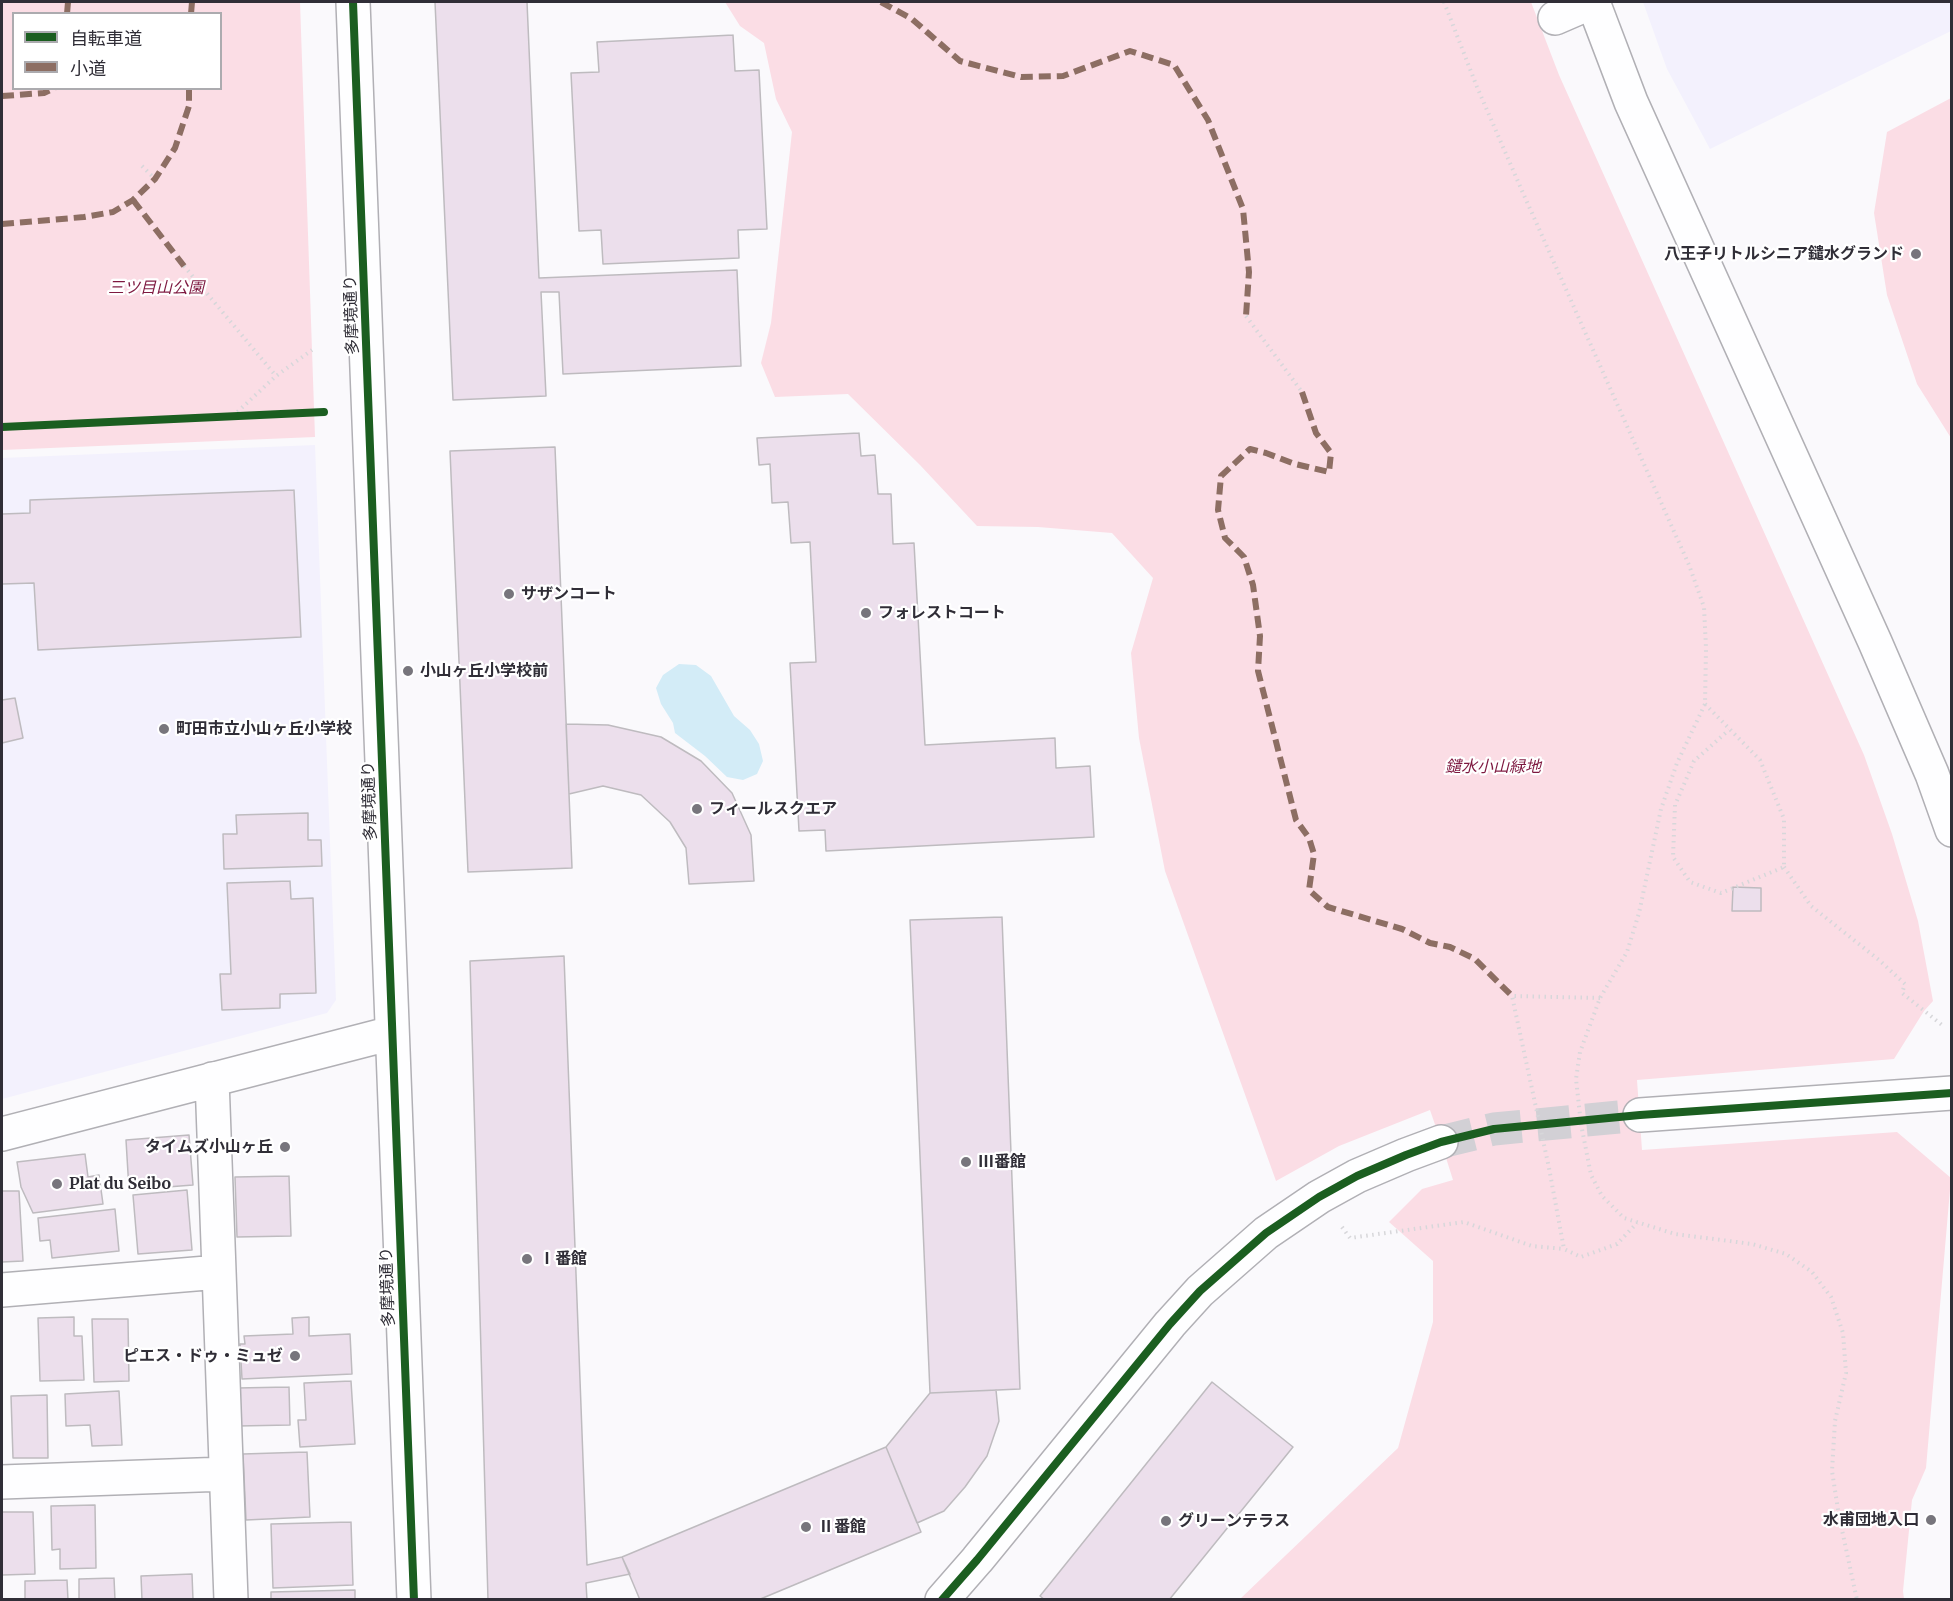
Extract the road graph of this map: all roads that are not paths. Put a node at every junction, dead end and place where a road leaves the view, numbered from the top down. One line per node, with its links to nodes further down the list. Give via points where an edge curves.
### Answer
1 (353, 2): 5 (street, 多摩境通り)
2 (1592, 2): 3 (street); 4 (street, via 1631,102 1904,709)
3 (1555, 18)
4 (1952, 830)
5 (392, 1032): 6 (street); 16 (street, 多摩境通り)
6 (212, 1079): 9 (street); 11 (street)
7 (1952, 1094): 8 (street)
8 (1640, 1115)
9 (2, 1134)
10 (1441, 1142): 17 (street, via 1357,1176 1319,1197 1266,1233 1200,1291)
11 (219, 1272): 12 (street); 13 (street)
12 (2, 1290)
13 (226, 1474): 14 (street); 15 (street)
14 (2, 1482)
15 (231, 1599)
16 (414, 1599)
17 (942, 1599)

